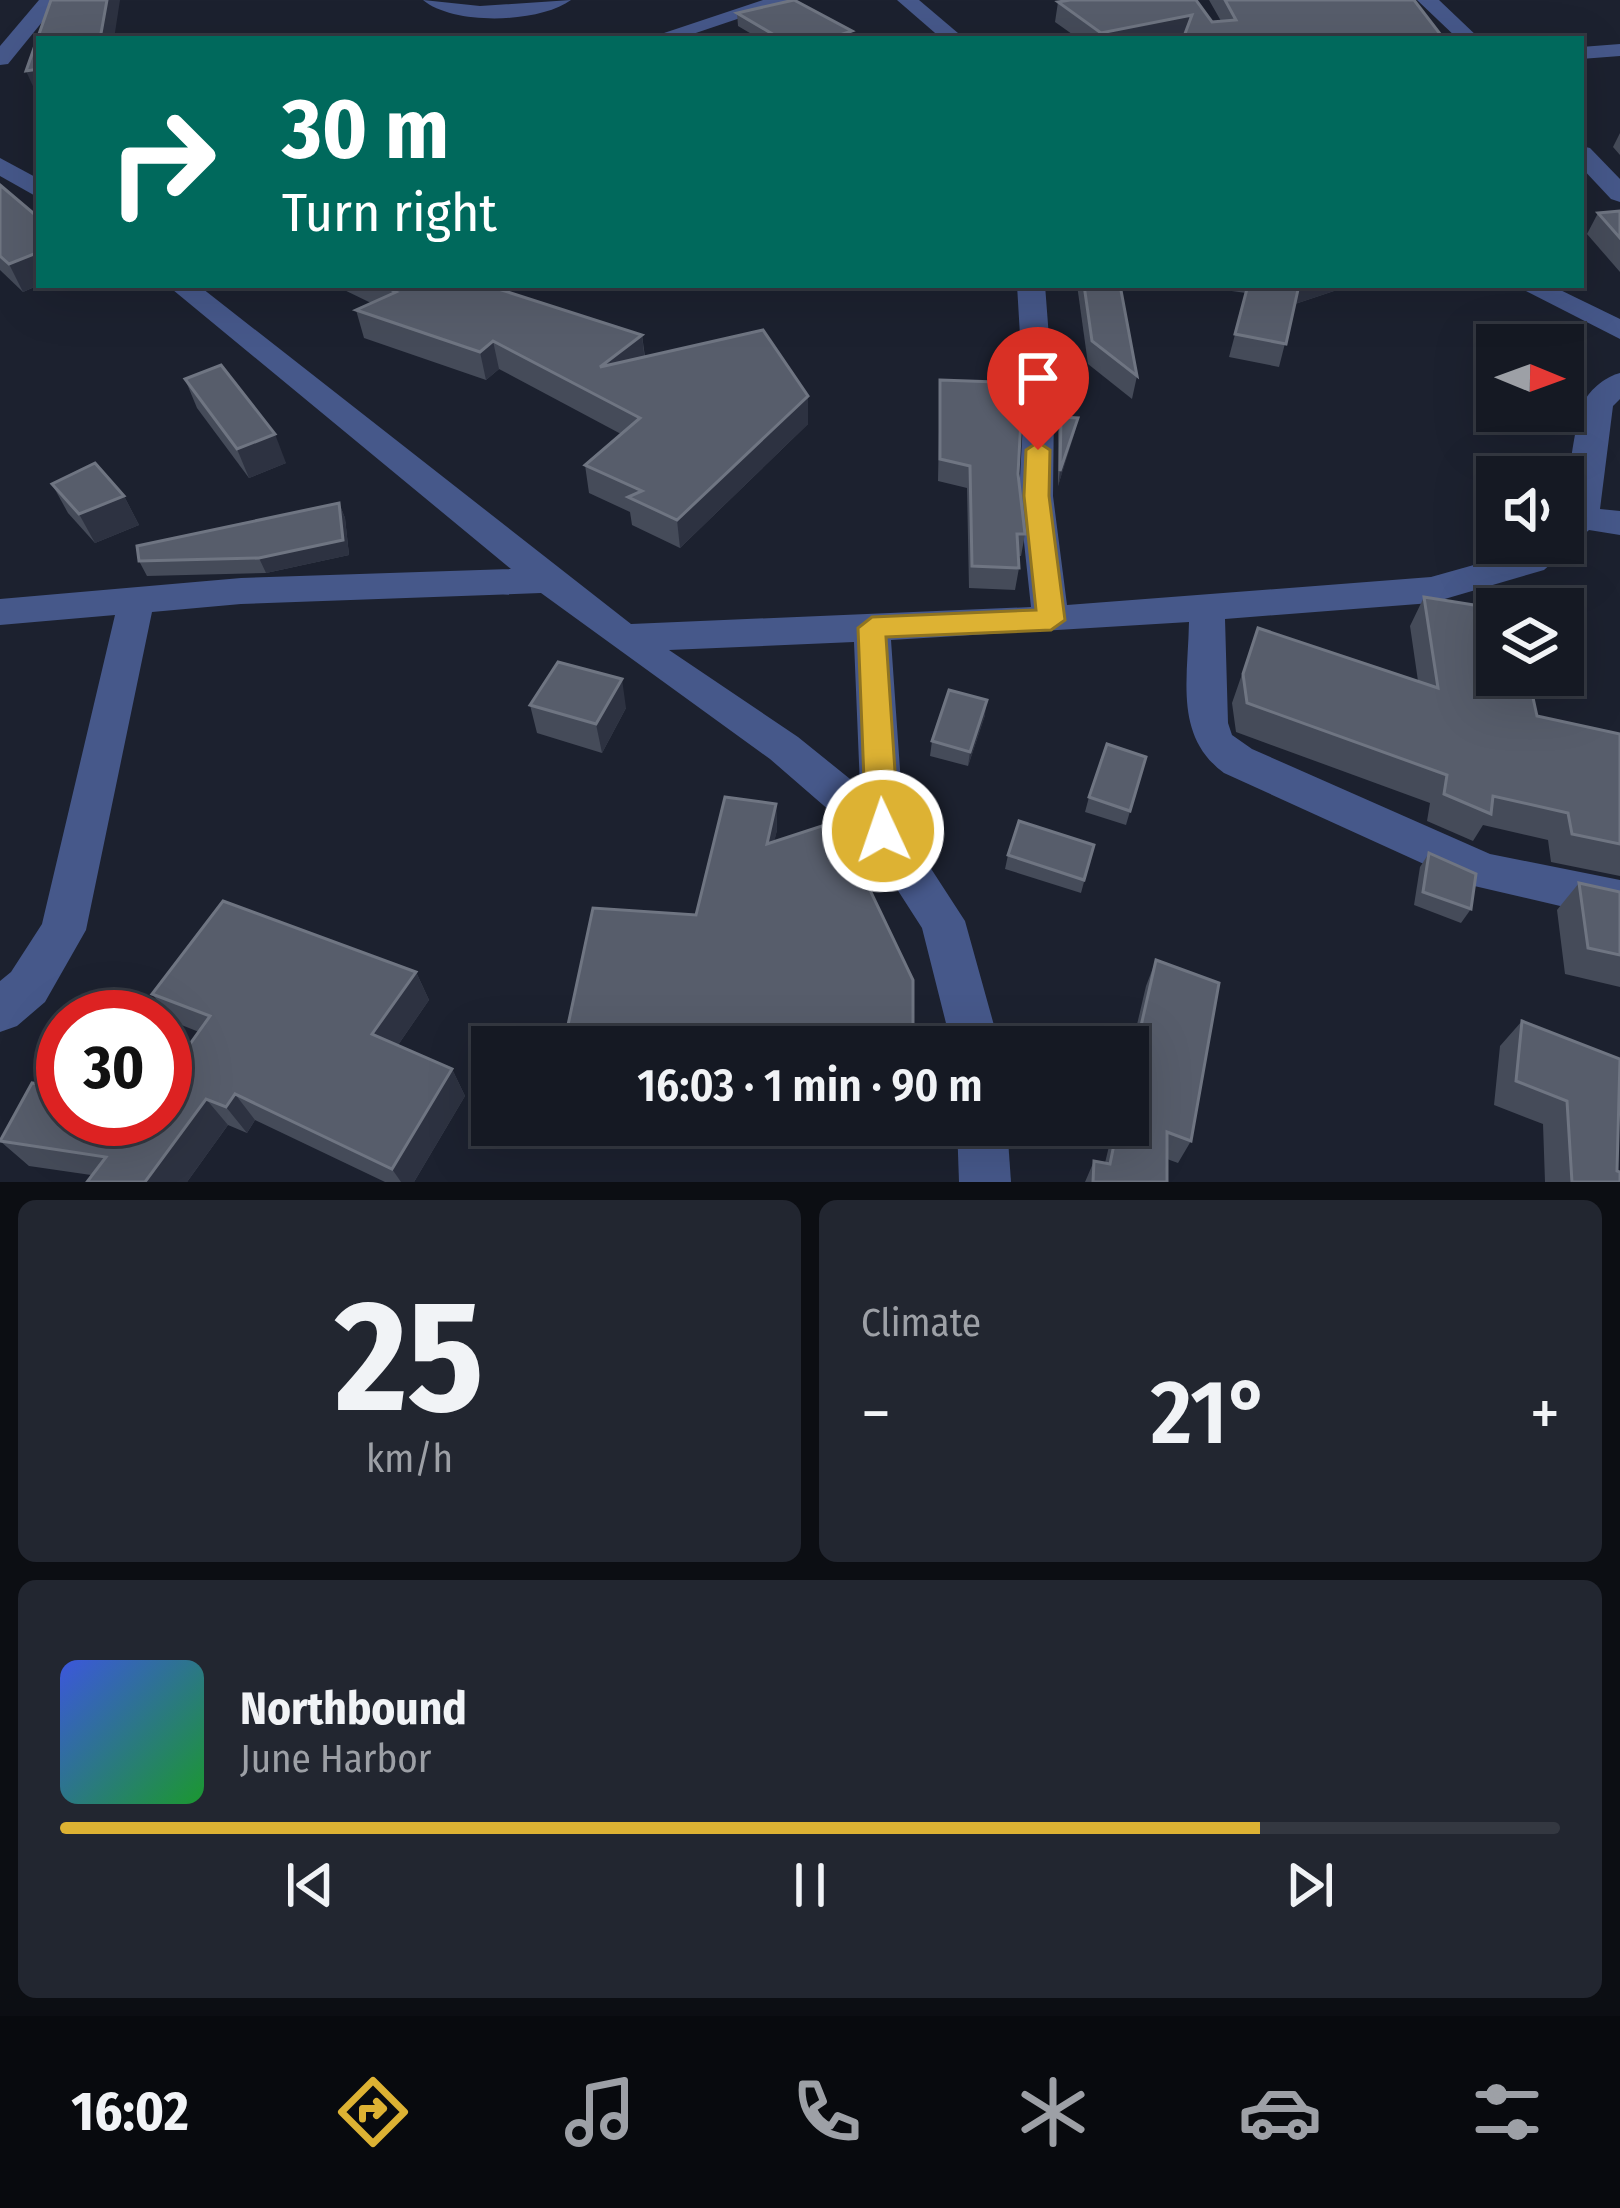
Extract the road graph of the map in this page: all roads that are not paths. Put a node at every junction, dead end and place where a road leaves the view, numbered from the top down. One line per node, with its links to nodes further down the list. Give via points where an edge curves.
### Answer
1 (50, 0): 12 (street)
2 (433, 0): 3 (street, via 499,12)
3 (561, 0)
4 (784, 0): 7 (street)
5 (907, 0): 8 (street)
6 (1427, 0): 9 (street)
7 (666, 36)
8 (951, 36)
9 (1467, 36)
10 (1620, 50): 11 (street)
11 (1584, 53)
12 (0, 59)
13 (1584, 156): 16 (street)
14 (0, 165): 15 (street)
15 (36, 188)
16 (1620, 194)
17 (185, 288): 26 (street)
18 (1031, 288): 30 (street, via 1036,496)
19 (1534, 288): 20 (street)
20 (1620, 330)
21 (1620, 382): 22 (street, via 1598,404)
22 (1584, 472)
23 (1620, 523): 24 (street)
24 (1584, 525)
25 (1522, 564): 28 (street, via 1431,590)
26 (549, 580): 27 (street); 32 (street)
27 (136, 601): 29 (street); 35 (street, via 63,930 28,987)
28 (1207, 608): 30 (street); 34 (street, via 1208,723 1216,745 1238,761 1485,872)
29 (0, 612)
30 (1051, 620): 31 (street)
31 (872, 628): 32 (street); 33 (street)
32 (624, 638): 33 (street, via 784,748)
33 (883, 831): 36 (street, via 943,921)
34 (1620, 900)
35 (0, 1010)
36 (970, 1026)
37 (983, 1146): 38 (street)
38 (985, 1182)

